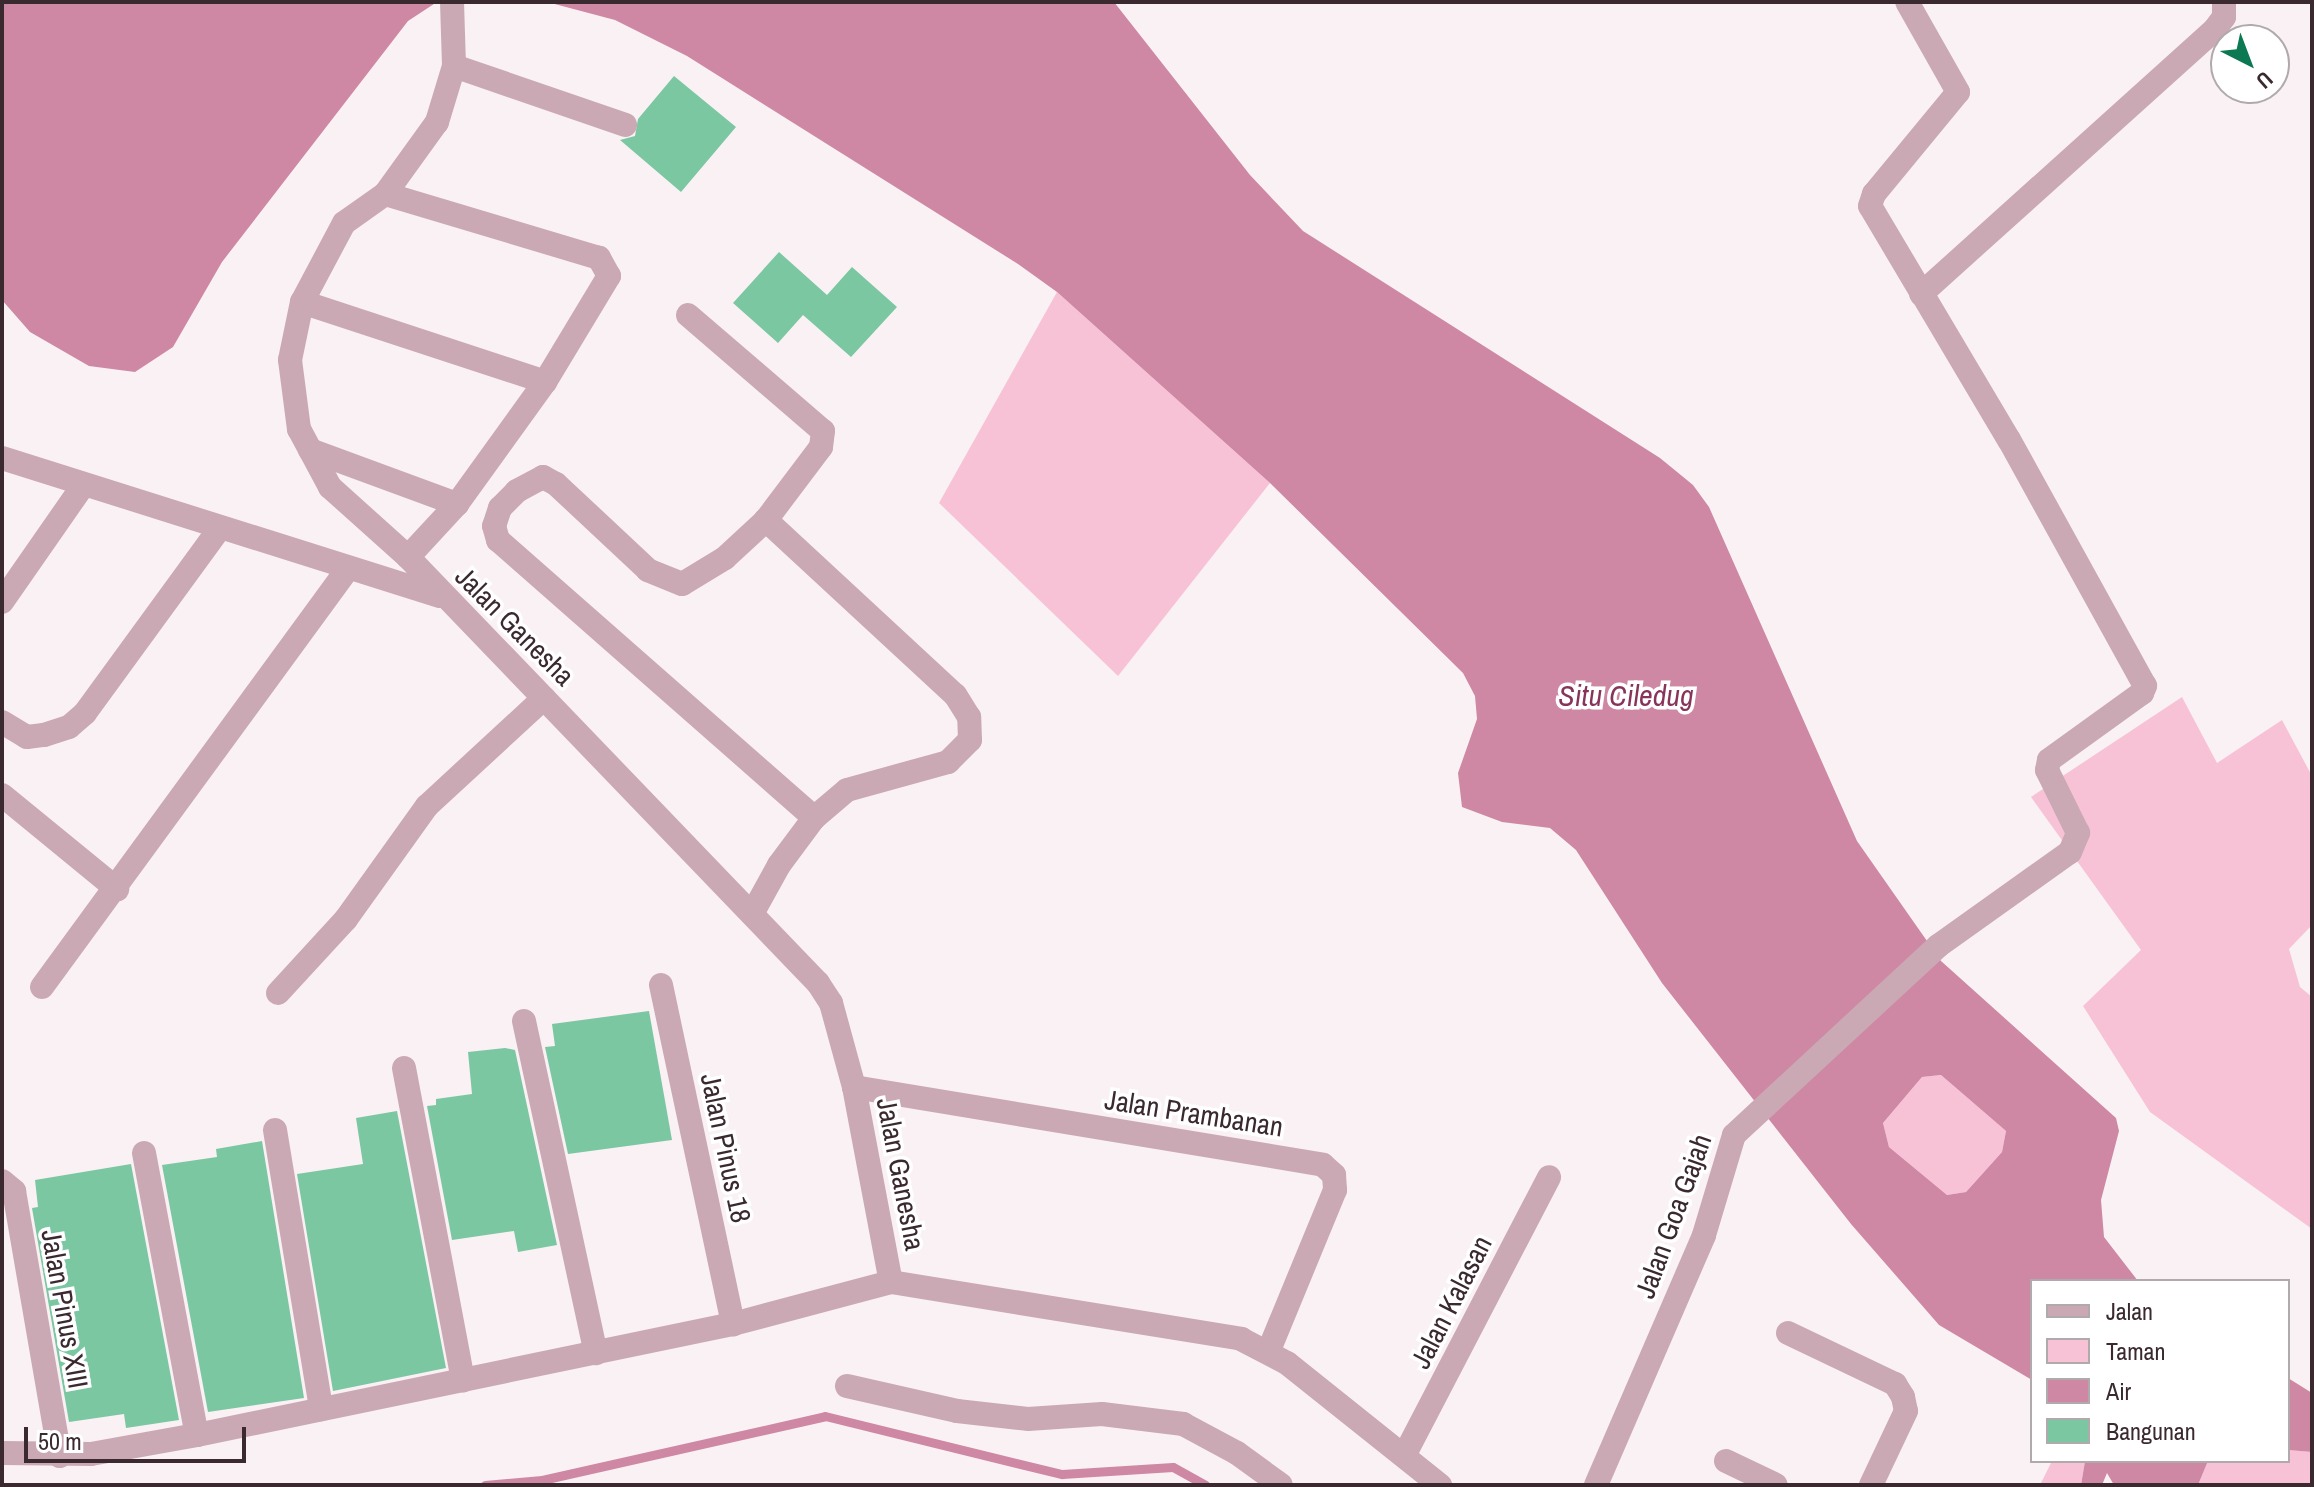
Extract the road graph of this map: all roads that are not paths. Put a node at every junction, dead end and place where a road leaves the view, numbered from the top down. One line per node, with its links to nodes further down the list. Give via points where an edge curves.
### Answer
1 (452, 2): 4 (street, Jalan Ganesha)
2 (1907, 2): 7 (street, via 1958,92 1874,194 1870,206)
3 (2224, 2): 7 (street, via 2224,17 2215,29)
4 (454, 66): 5 (street); 6 (street, Jalan Ganesha, via 437,122)
5 (625, 125)
6 (385, 194): 8 (street, Jalan Ganesha, via 344,223); 10 (street, via 599,258 609,276)
7 (1921, 294): 52 (street, Jalan Goa Gajah, via 2145,686 2049,760 2047,770 2078,833 2070,852 1938,946 1746,1122 1725,1155 1704,1235)
8 (302, 302): 10 (street); 11 (street, Jalan Ganesha, via 290,389)
9 (688, 315): 15 (street, via 823,431 821,447)
10 (545, 382): 14 (street)
11 (310, 450): 14 (street); 17 (street, Jalan Ganesha, via 330,487)
12 (2, 458): 13 (street)
13 (82, 487): 16 (street); 20 (street)
14 (457, 504): 17 (street)
15 (766, 520): 24 (street, via 955,695 969,717 970,740 948,762 847,790); 24 (street, via 706,573 682,584 648,570 543,477 500,508 494,526 498,540)
16 (219, 529): 18 (street); 22 (street, via 85,713 69,727 27,737)
17 (408, 557): 19 (street, Jalan Ganesha)
18 (347, 570): 19 (street); 25 (street)
19 (440, 596): 21 (street, Jalan Ganesha)
20 (2, 602)
21 (544, 698): 26 (street, Jalan Ganesha); 29 (street, via 427,806 346,919)
22 (2, 722)
23 (2, 795): 25 (street)
24 (814, 818): 26 (street)
25 (117, 889): 28 (street)
26 (752, 914): 32 (street, Jalan Ganesha, via 831,1003)
27 (661, 985): 38 (street, Jalan Pinus 18)
28 (42, 987)
29 (278, 993)
30 (524, 1021): 41 (street)
31 (404, 1068): 42 (street)
32 (854, 1087): 37 (street, Jalan Ganesha); 40 (street, Jalan Prambanan, via 1323,1165 1334,1175 1335,1190)
33 (275, 1130): 44 (street)
34 (144, 1153): 45 (street)
35 (1549, 1177): 47 (street, Jalan Kalasan)
36 (2, 1181): 48 (street, Jalan Pinus XIII, via 14,1191)
37 (891, 1282): 38 (street); 40 (street, via 1241,1339)
38 (733, 1324): 41 (street)
39 (1788, 1333): 54 (street, via 1895,1384 1903,1397 1906,1411)
40 (1269, 1350): 47 (street)
41 (596, 1353): 42 (street)
42 (463, 1380): 44 (street)
43 (847, 1386): 50 (street, via 957,1411 1028,1419 1102,1414 1183,1424)
44 (321, 1409): 45 (street)
45 (197, 1435): 48 (street)
46 (2, 1453): 48 (street)
47 (1405, 1454): 51 (street)
48 (60, 1456)
49 (1726, 1461): 53 (street)
50 (1281, 1485)
51 (1440, 1485)
52 (1596, 1485)
53 (1776, 1485)
54 (1871, 1485)

